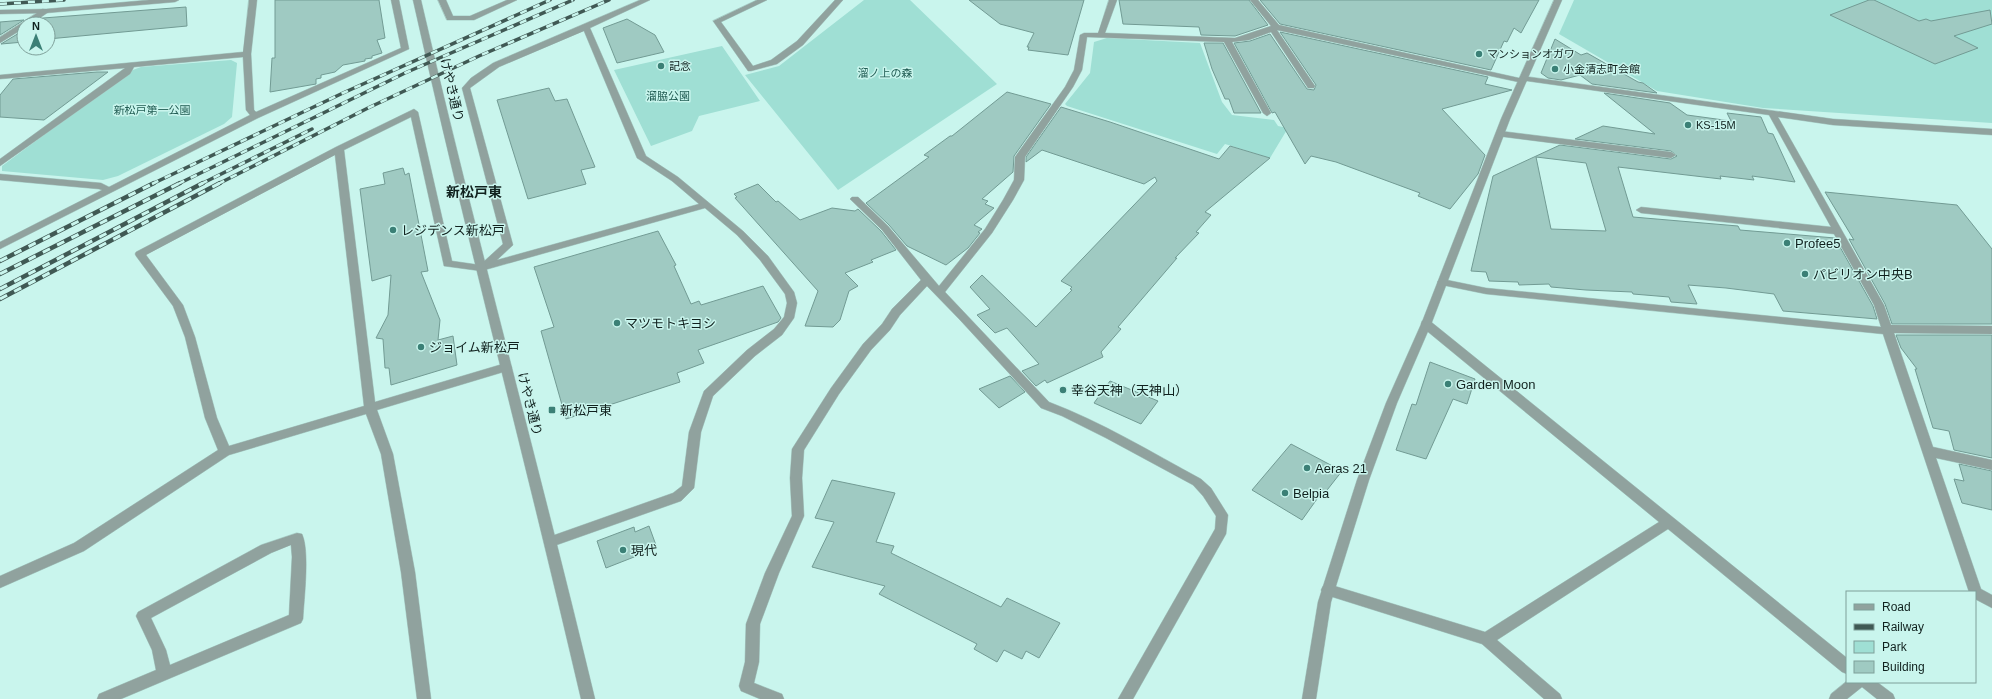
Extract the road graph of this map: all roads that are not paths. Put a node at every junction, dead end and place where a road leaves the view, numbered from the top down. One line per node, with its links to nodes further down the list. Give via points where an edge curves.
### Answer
1 (175, 0): 13 (street)
2 (253, 0): 22 (street)
3 (396, 0): 29 (street, via 405,49)
4 (417, 0): 42 (street, けやき通り)
5 (442, 0): 6 (street, via 450,18 471,18)
6 (513, 0)
7 (646, 0): 16 (street)
8 (762, 0): 9 (street, via 717,20 751,69 774,62 800,43)
9 (839, 0)
10 (1113, 0): 19 (street)
11 (1254, 0): 17 (street)
12 (1558, 0): 25 (street)
13 (46, 11): 14 (street); 15 (street)
14 (0, 12)
15 (38, 16)
16 (586, 27): 38 (street, via 642,158 675,179); 42 (street, via 496,65 466,88 508,245)
17 (1274, 28): 20 (street, via 1246,38); 25 (street); 26 (street)
18 (16, 31): 21 (street)
19 (1101, 35): 20 (street); 45 (street, via 1084,35 1078,70 1020,157 1019,180 1012,193 989,231)
20 (1227, 40): 27 (street)
21 (0, 41)
22 (247, 54): 23 (street); 29 (street, via 250,110)
23 (132, 64): 24 (street); 34 (street, via 126,72)
24 (0, 77)
25 (1523, 80): 28 (street); 31 (street)
26 (1310, 86)
27 (1267, 113)
28 (1773, 115): 30 (street, via 1833,122); 40 (street)
29 (255, 116): 36 (street)
30 (1992, 132)
31 (1500, 134): 33 (street); 44 (street)
32 (339, 149): 42 (street, via 414,112 448,264); 50 (street); 52 (street, via 140,254 178,304 190,337 211,418)
33 (1671, 155)
34 (0, 163)
35 (0, 177): 36 (street, via 101,186)
36 (108, 190): 41 (street)
37 (855, 199): 43 (street, via 885,228)
38 (706, 205): 42 (street); 55 (street, via 740,233 764,258 790,294 792,303 789,318 778,332 708,394 695,432 688,488 677,497)
39 (1641, 210): 40 (street)
40 (1838, 231): 47 (street, via 1878,304)
41 (0, 246)
42 (482, 268): 49 (street, けやき通り)
43 (927, 280): 45 (street); 69 (street, via 896,312 863,354 835,391 798,449 798,516 772,573 753,624 752,662 746,686)
44 (1442, 282): 46 (street); 47 (street, via 1486,291)
45 (939, 292): 70 (street, via 1045,405 1104,432 1197,482 1222,515 1221,530)
46 (1426, 324): 54 (street); 58 (street, via 1360,487)
47 (1886, 330): 48 (street); 51 (street)
48 (1992, 330)
49 (506, 367): 50 (street); 55 (street, けやき通り)
50 (370, 408): 52 (street); 67 (street, via 387,454 408,572)
51 (1928, 450): 53 (street); 57 (street)
52 (225, 452): 56 (street, via 79,547)
53 (1992, 465)
54 (1668, 522): 61 (street); 62 (street)
55 (551, 542): 68 (street, けやき通り)
56 (0, 582)
57 (1970, 589)
58 (1328, 590): 61 (street); 71 (street)
59 (1976, 593): 60 (street)
60 (1992, 602)
61 (1486, 639): 72 (street)
62 (1846, 666)
63 (164, 672): 63 (street, via 296,619 299,558 297,538 266,549 143,616 159,650); 66 (street)
64 (1856, 683): 73 (street)
65 (1867, 683): 74 (street)
66 (104, 699)
67 (424, 699)
68 (588, 699)
69 (777, 699)
70 (1126, 699)
71 (1308, 699)
72 (1555, 699)
73 (1836, 699)
74 (1888, 699)

